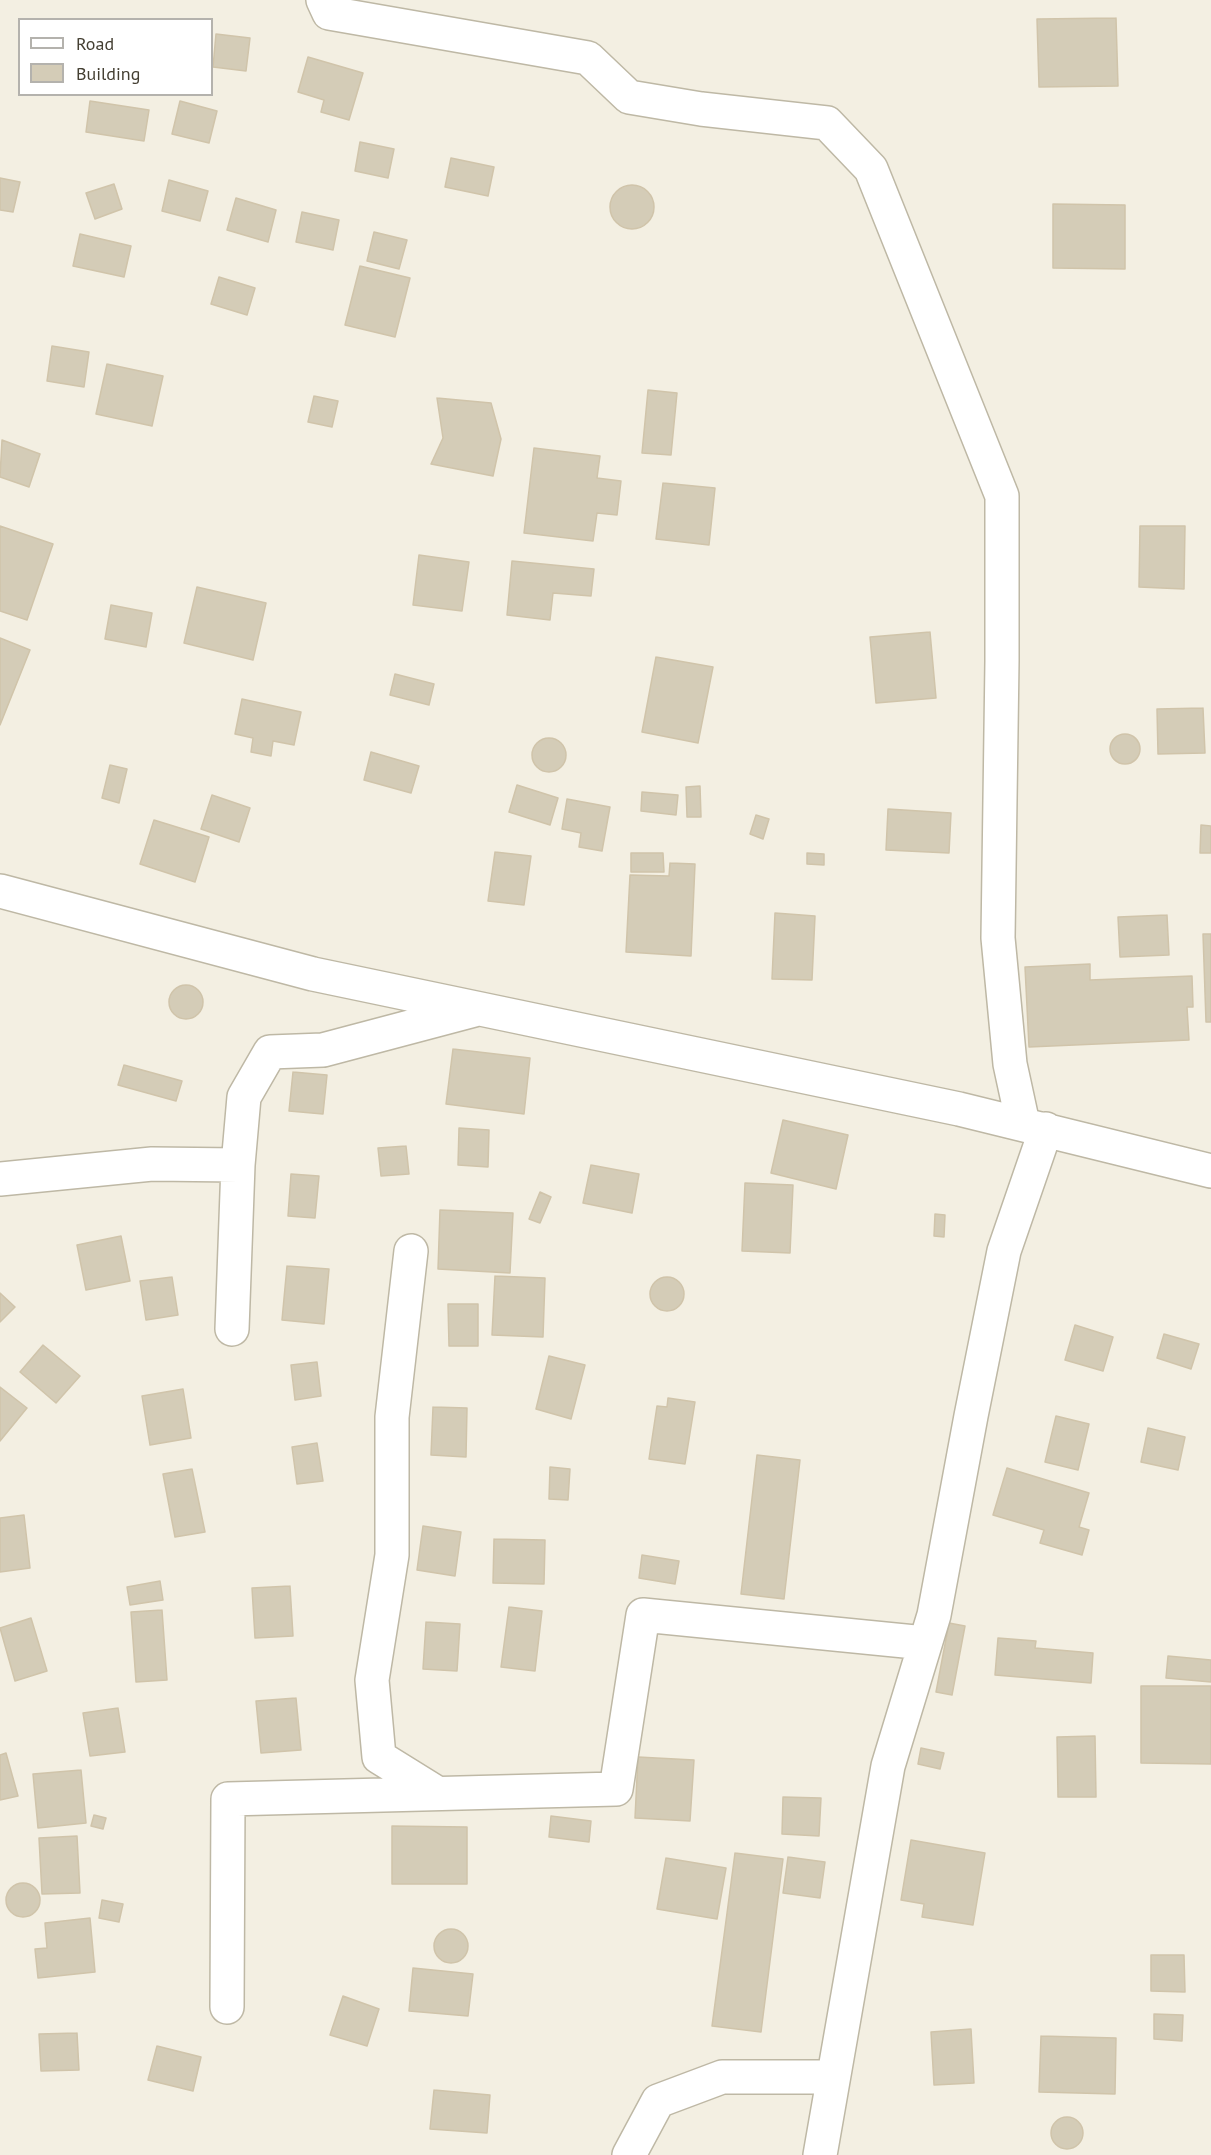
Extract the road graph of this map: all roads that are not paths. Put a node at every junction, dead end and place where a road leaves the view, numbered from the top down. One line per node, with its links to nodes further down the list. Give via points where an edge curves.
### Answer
1 (323, 0): 4 (street, via 329,13 588,58 629,96 701,109 827,123 871,169 1002,496 998,938 1010,1064)
2 (0, 891): 3 (street, via 314,974)
3 (480, 1008): 4 (street); 5 (street, via 323,1050 270,1052 244,1097)
4 (1034, 1126): 6 (street); 10 (street, via 1004,1251 934,1615)
5 (238, 1165): 7 (street, via 152,1164); 9 (street)
6 (1211, 1171)
7 (0, 1179)
8 (411, 1251): 11 (street, via 392,1417 392,1555 372,1680 379,1757)
9 (232, 1329)
10 (925, 1643): 11 (street, via 643,1615 616,1789); 13 (street, via 888,1766)
11 (437, 1792): 12 (street, via 228,1799)
12 (227, 2007)
13 (833, 2077): 14 (street, via 722,2076 657,2101); 15 (street)
14 (629, 2155)
15 (820, 2155)

